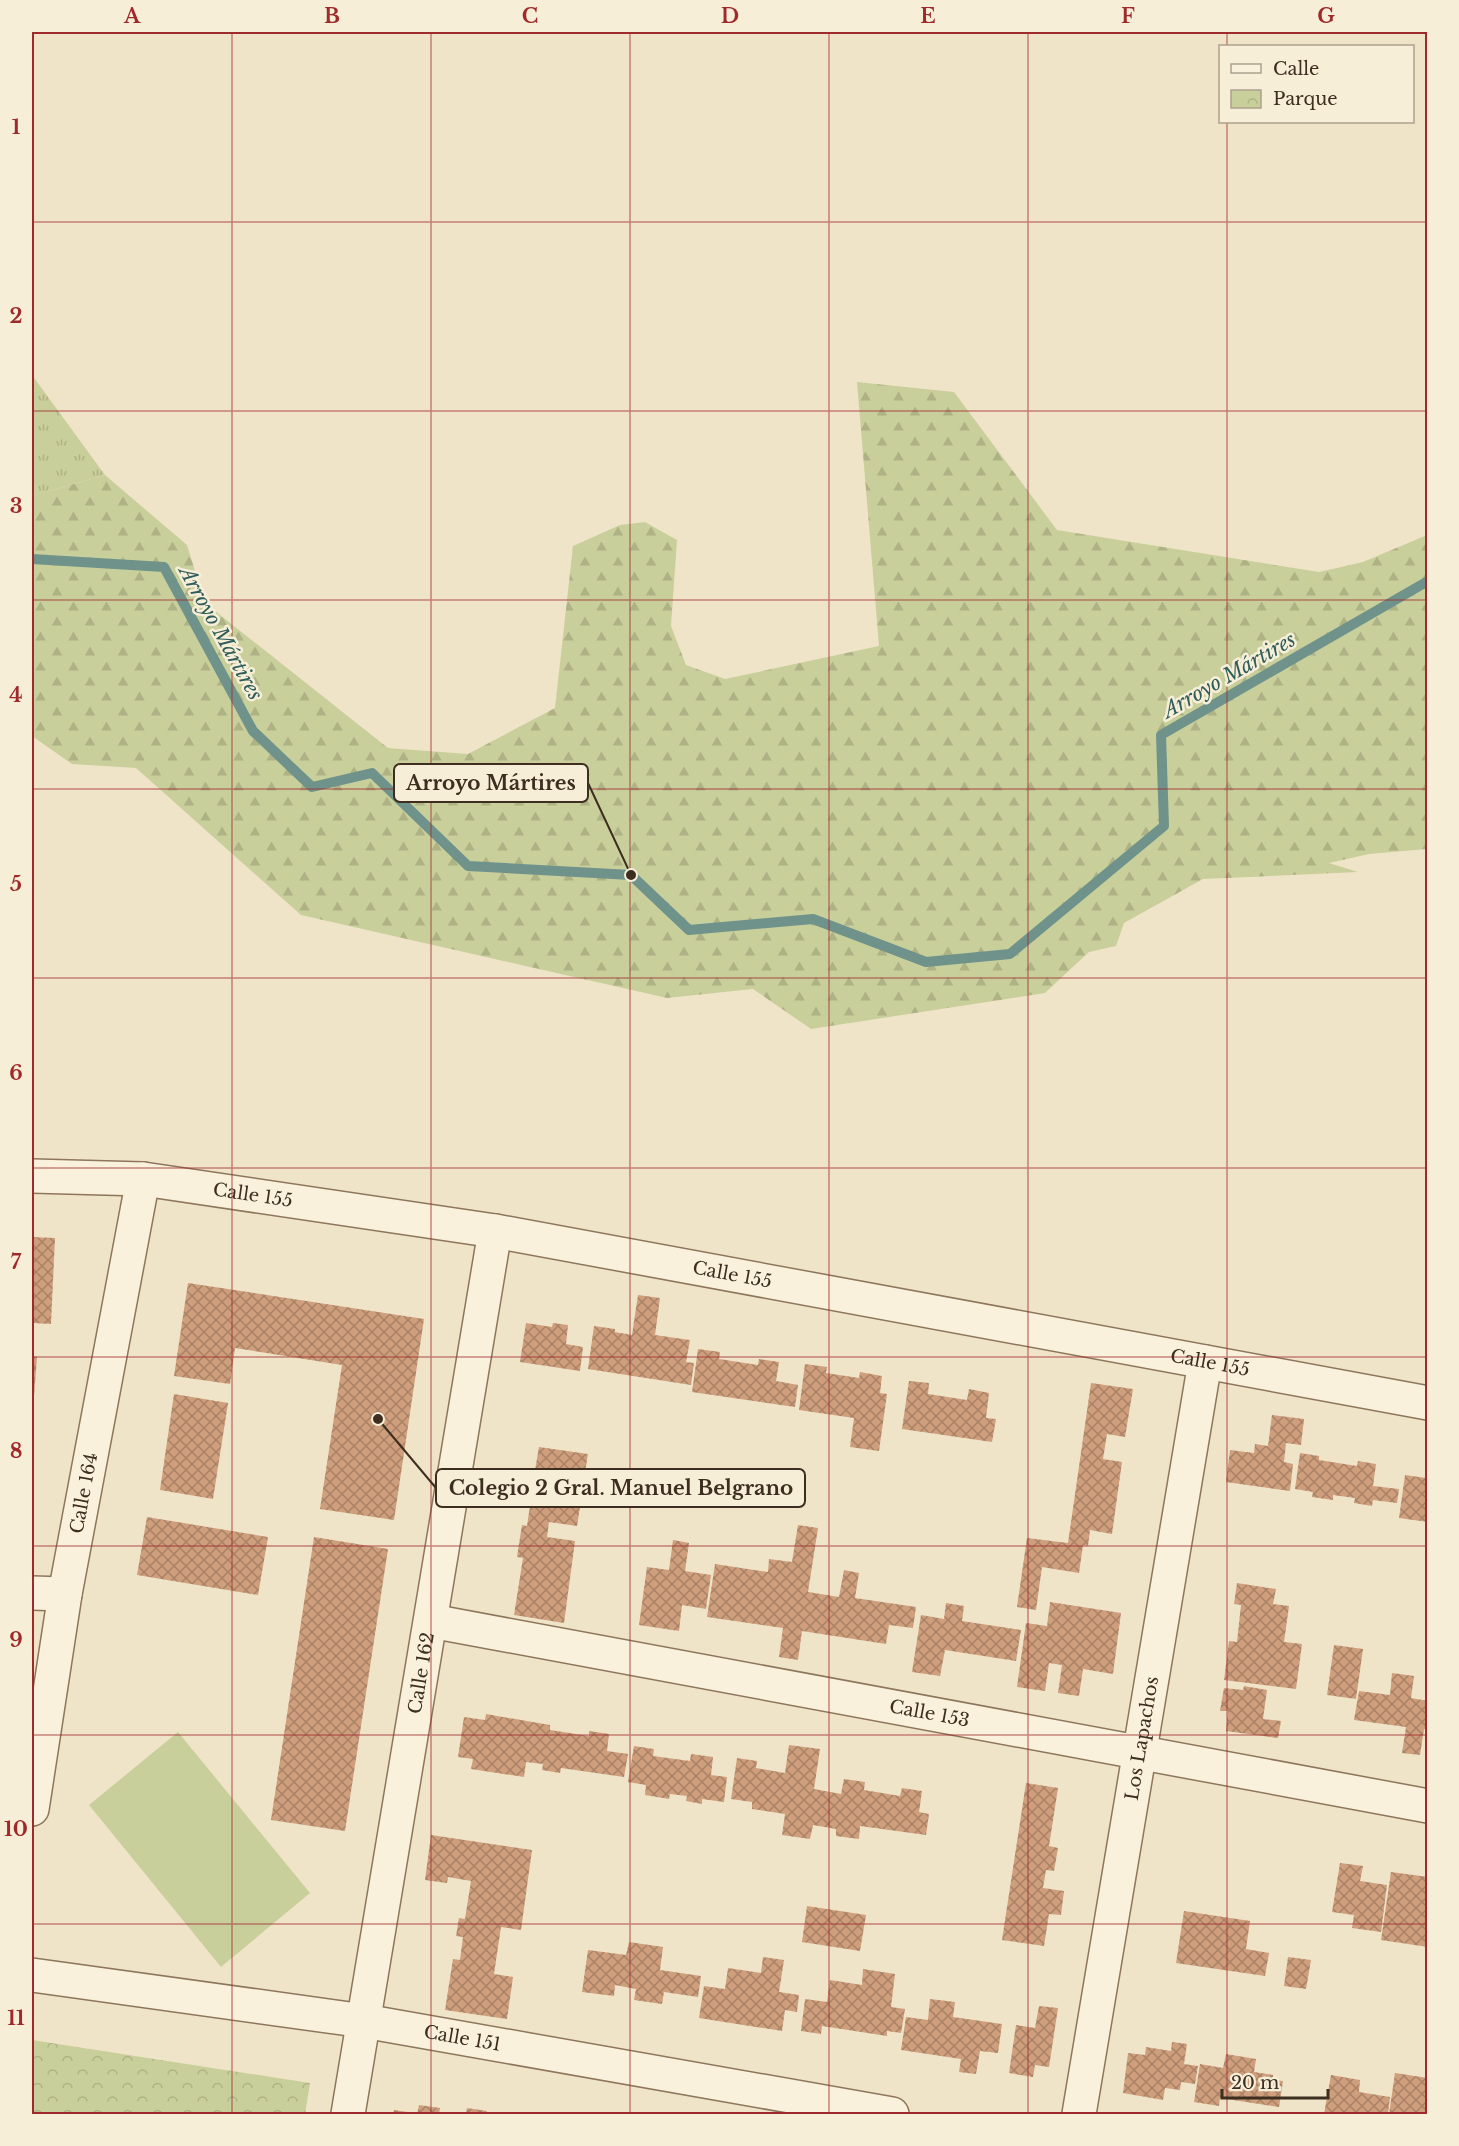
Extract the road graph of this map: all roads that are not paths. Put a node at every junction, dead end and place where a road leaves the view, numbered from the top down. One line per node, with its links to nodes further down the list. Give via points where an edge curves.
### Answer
1 (32, 1176): 2 (street, Calle 155)
2 (143, 1179): 3 (street, Calle 155); 7 (street, Calle 164)
3 (495, 1230): 4 (street, Calle 155); 8 (street, Calle 162)
4 (1206, 1362): 5 (street, Calle 155); 9 (street, Los Lapachos)
5 (1428, 1403)
6 (32, 1593): 7 (street)
7 (65, 1594): 11 (street, Calle 164)
8 (431, 1621): 9 (street, Calle 153); 13 (street, Calle 162)
9 (1140, 1751): 10 (street, Calle 153); 16 (street, Los Lapachos)
10 (1428, 1806)
11 (32, 1809)
12 (32, 1975): 13 (street, Calle 151)
13 (364, 2021): 14 (street, Calle 162); 15 (street, Calle 151)
14 (348, 2115)
15 (892, 2115)
16 (1079, 2115)

